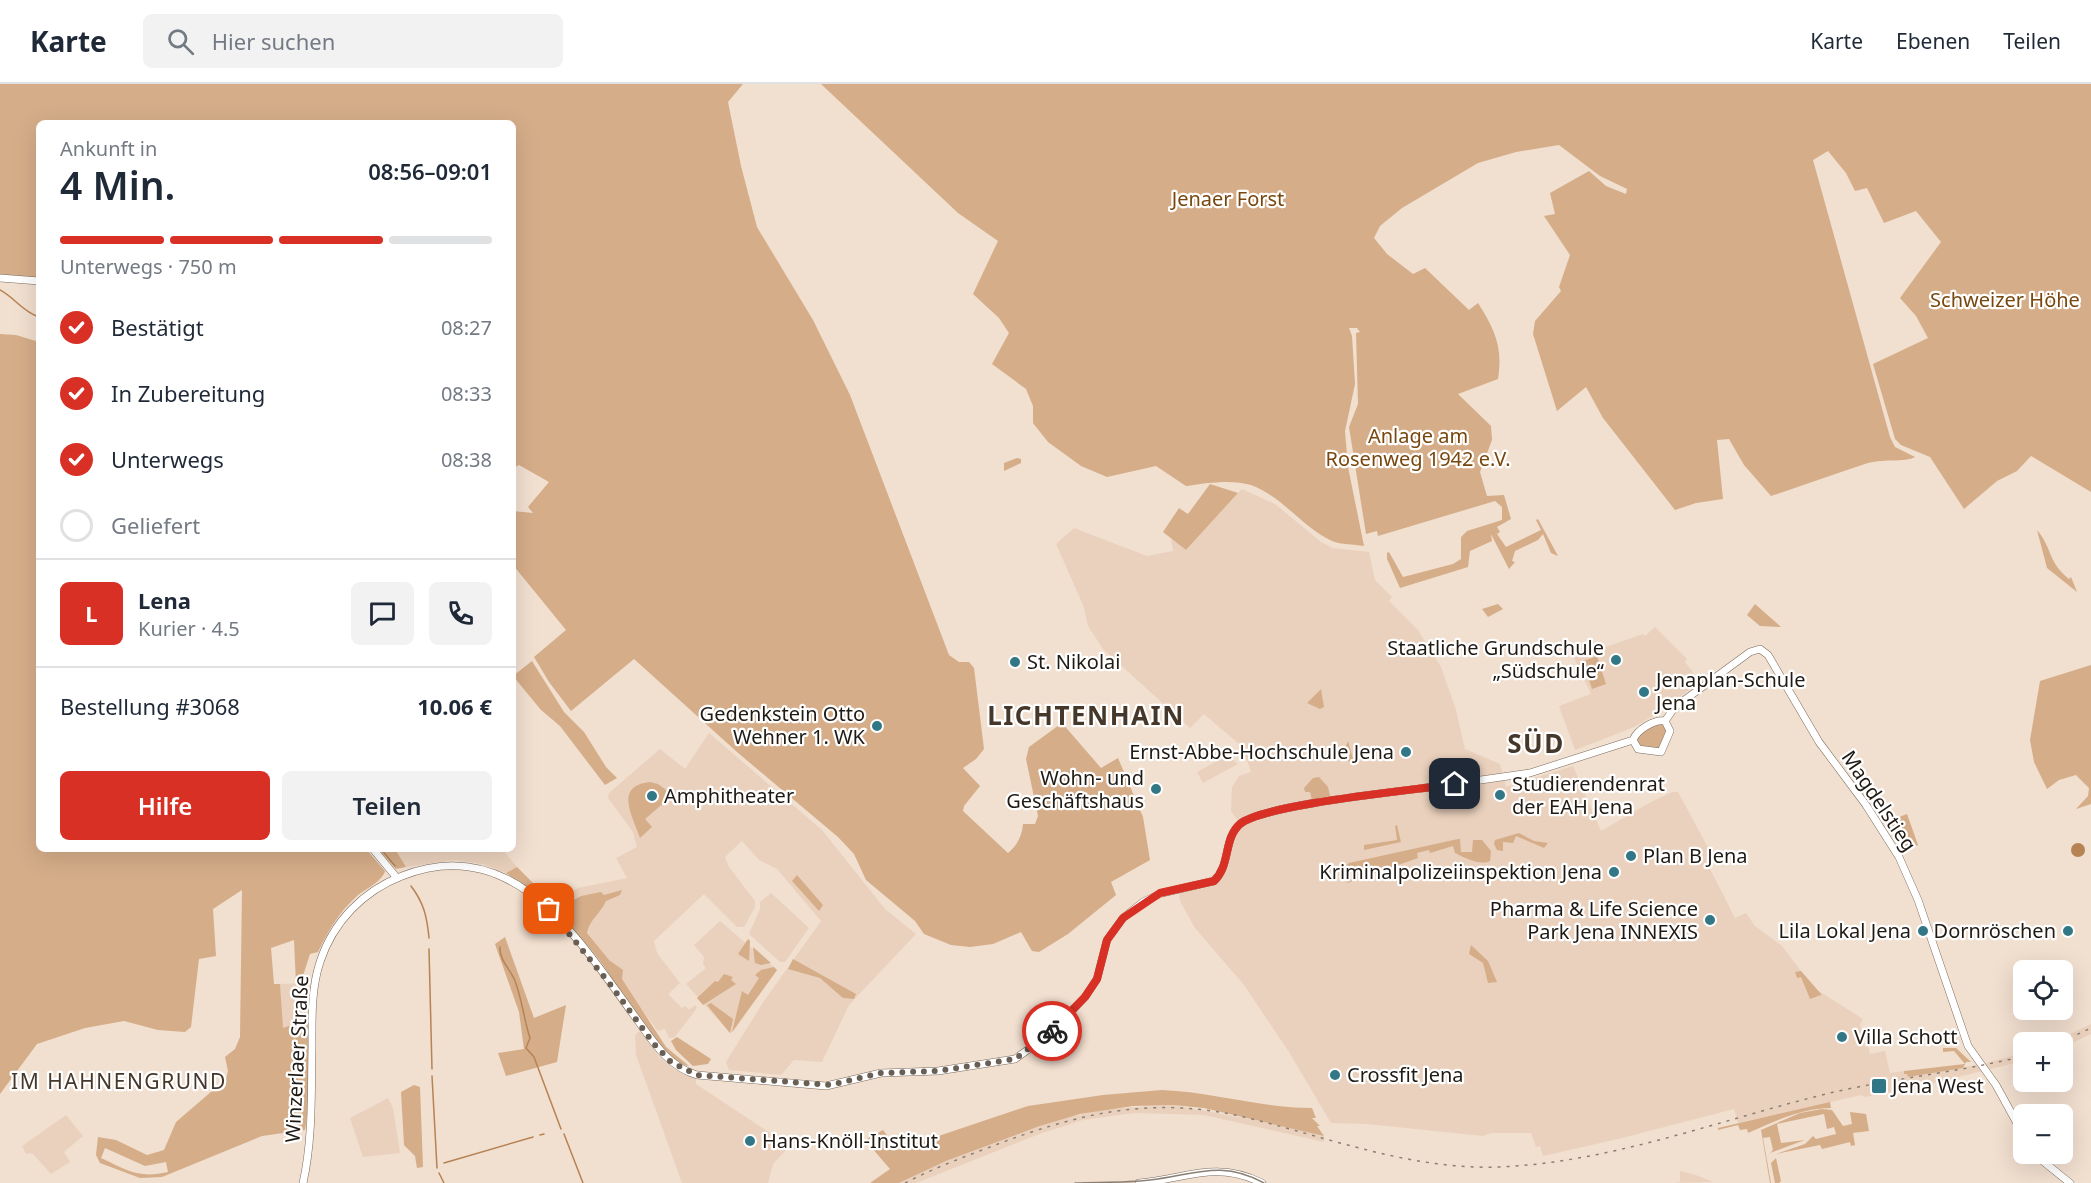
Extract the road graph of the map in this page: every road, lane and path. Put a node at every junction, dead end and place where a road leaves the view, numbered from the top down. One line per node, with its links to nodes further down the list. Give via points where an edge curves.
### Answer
1 (0, 278): 2 (main road)
2 (36, 281)
3 (1665, 721): 4 (main road, via 1658,720 1638,732); 4 (main road, via 1670,731 1661,752 1638,748); 7 (main road, Magdelstieg, via 1675,708 1750,652 1760,649 1770,657 1819,742 1899,857 1970,1049)
4 (1633, 740): 6 (main road, Winzerlaer Straße, via 1541,770 1273,811 1248,819 1233,832 1221,873 1208,883 1160,893 1123,918 1107,940 1097,979 1085,997 1025,1053 1001,1062 938,1071 881,1073 824,1086 697,1075 680,1068 654,1044 554,915 528,890 507,878 458,866 426,868)
5 (375, 852): 6 (main road)
6 (397, 878): 9 (main road, Winzerlaer Straße, via 364,896 324,950 312,1019 310,1138)
7 (2013, 1116)
8 (2046, 1164): 12 (main road)
9 (303, 1183)
10 (1139, 1183): 11 (main road, via 1206,1171 1240,1174)
11 (1262, 1183)
12 (2070, 1183)

